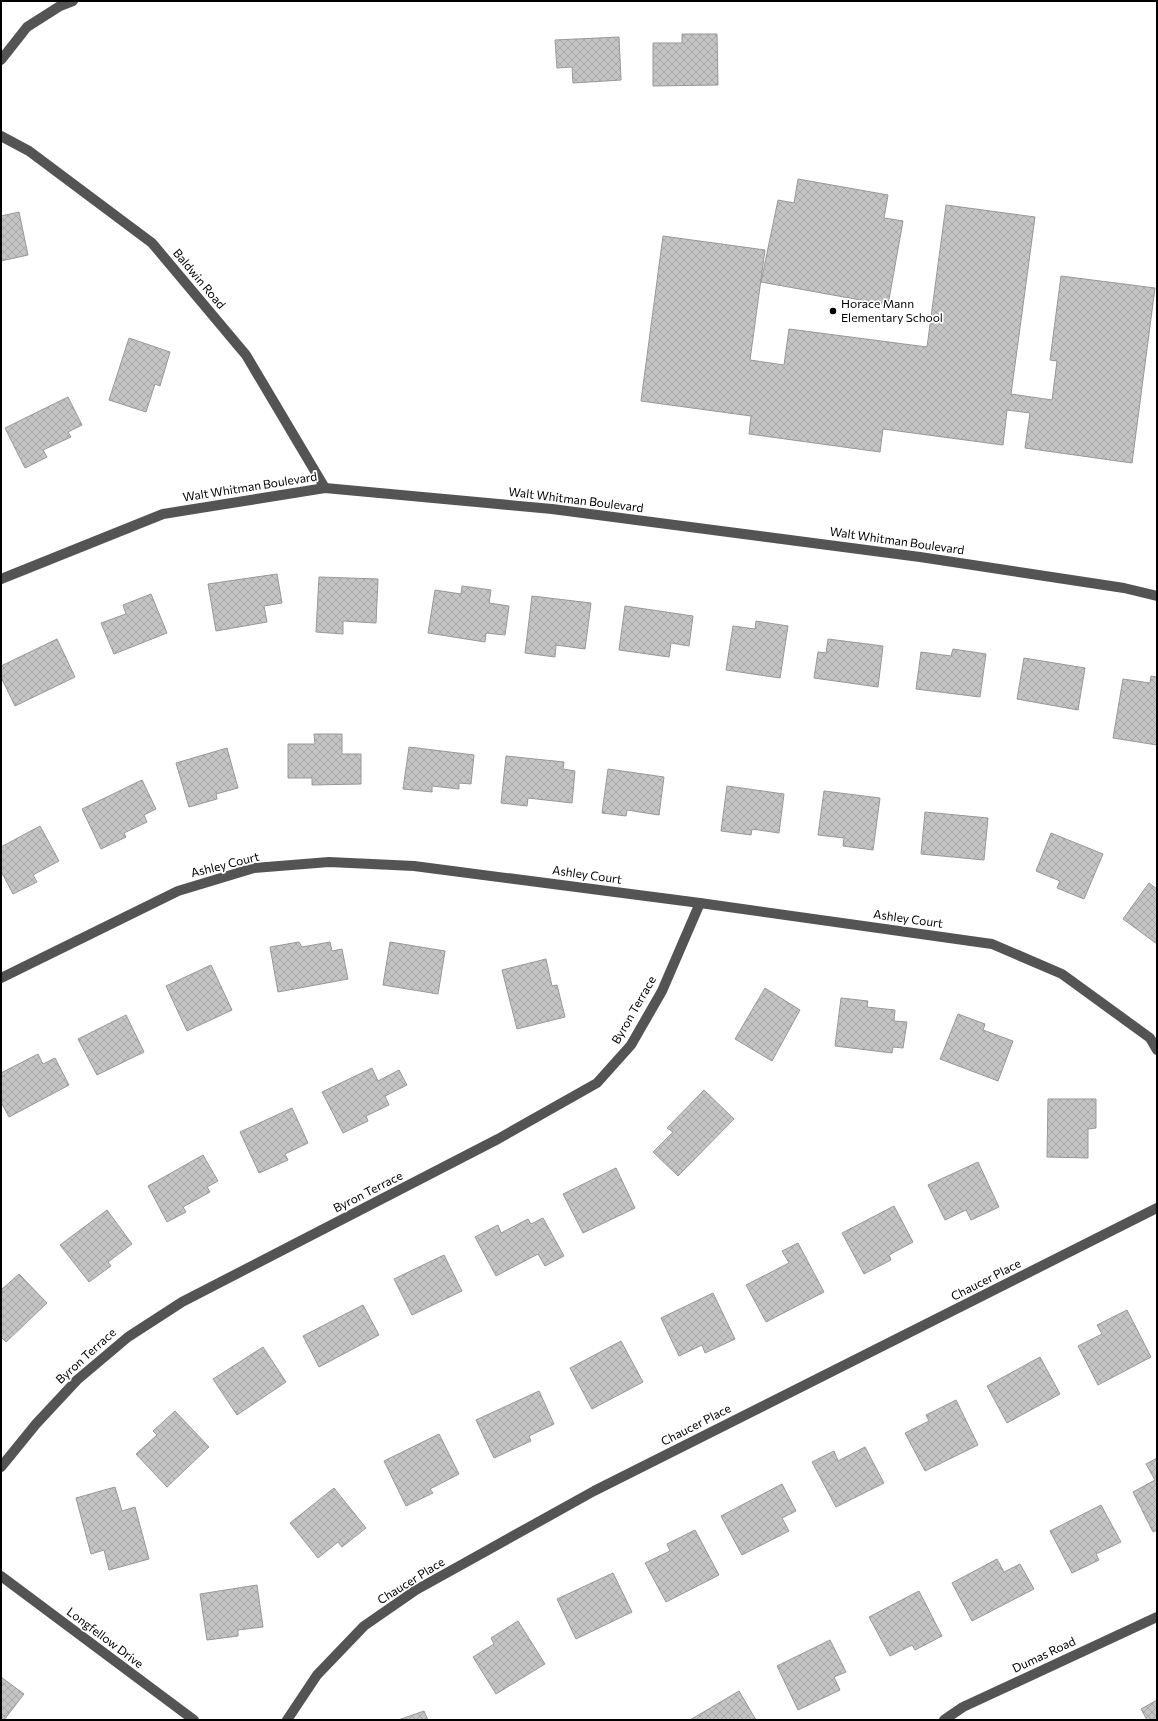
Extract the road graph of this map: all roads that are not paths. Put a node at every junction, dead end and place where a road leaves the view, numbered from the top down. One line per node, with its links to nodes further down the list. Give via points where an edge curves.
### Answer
1 (73, 1): 2 (street, via 60,6 27,27)
2 (1, 60)
3 (1, 136): 4 (street, Baldwin Road, via 29,151 152,243 246,355)
4 (325, 488): 5 (street, Walt Whitman Boulevard, via 164,514); 6 (street, Walt Whitman Boulevard, via 552,509 920,557 1124,588)
5 (1, 579)
6 (1157, 596)
7 (700, 903): 8 (street, Ashley Court, via 414,866 330,862 254,868 178,891); 9 (street, Ashley Court, via 992,944 1062,974 1150,1038); 11 (street, Byron Terrace, via 662,991 631,1045 598,1083 498,1139 182,1302 128,1337 77,1380)
8 (1, 978)
9 (1157, 1050)
10 (1157, 1208): 15 (street, Chaucer Place, via 594,1491 416,1590 364,1626 317,1675)
11 (1, 1467)
12 (1, 1576): 14 (street, Longfellow Drive)
13 (1157, 1617): 16 (street, Dumas Road, via 963,1707)
14 (194, 1720)
15 (287, 1720)
16 (944, 1720)

